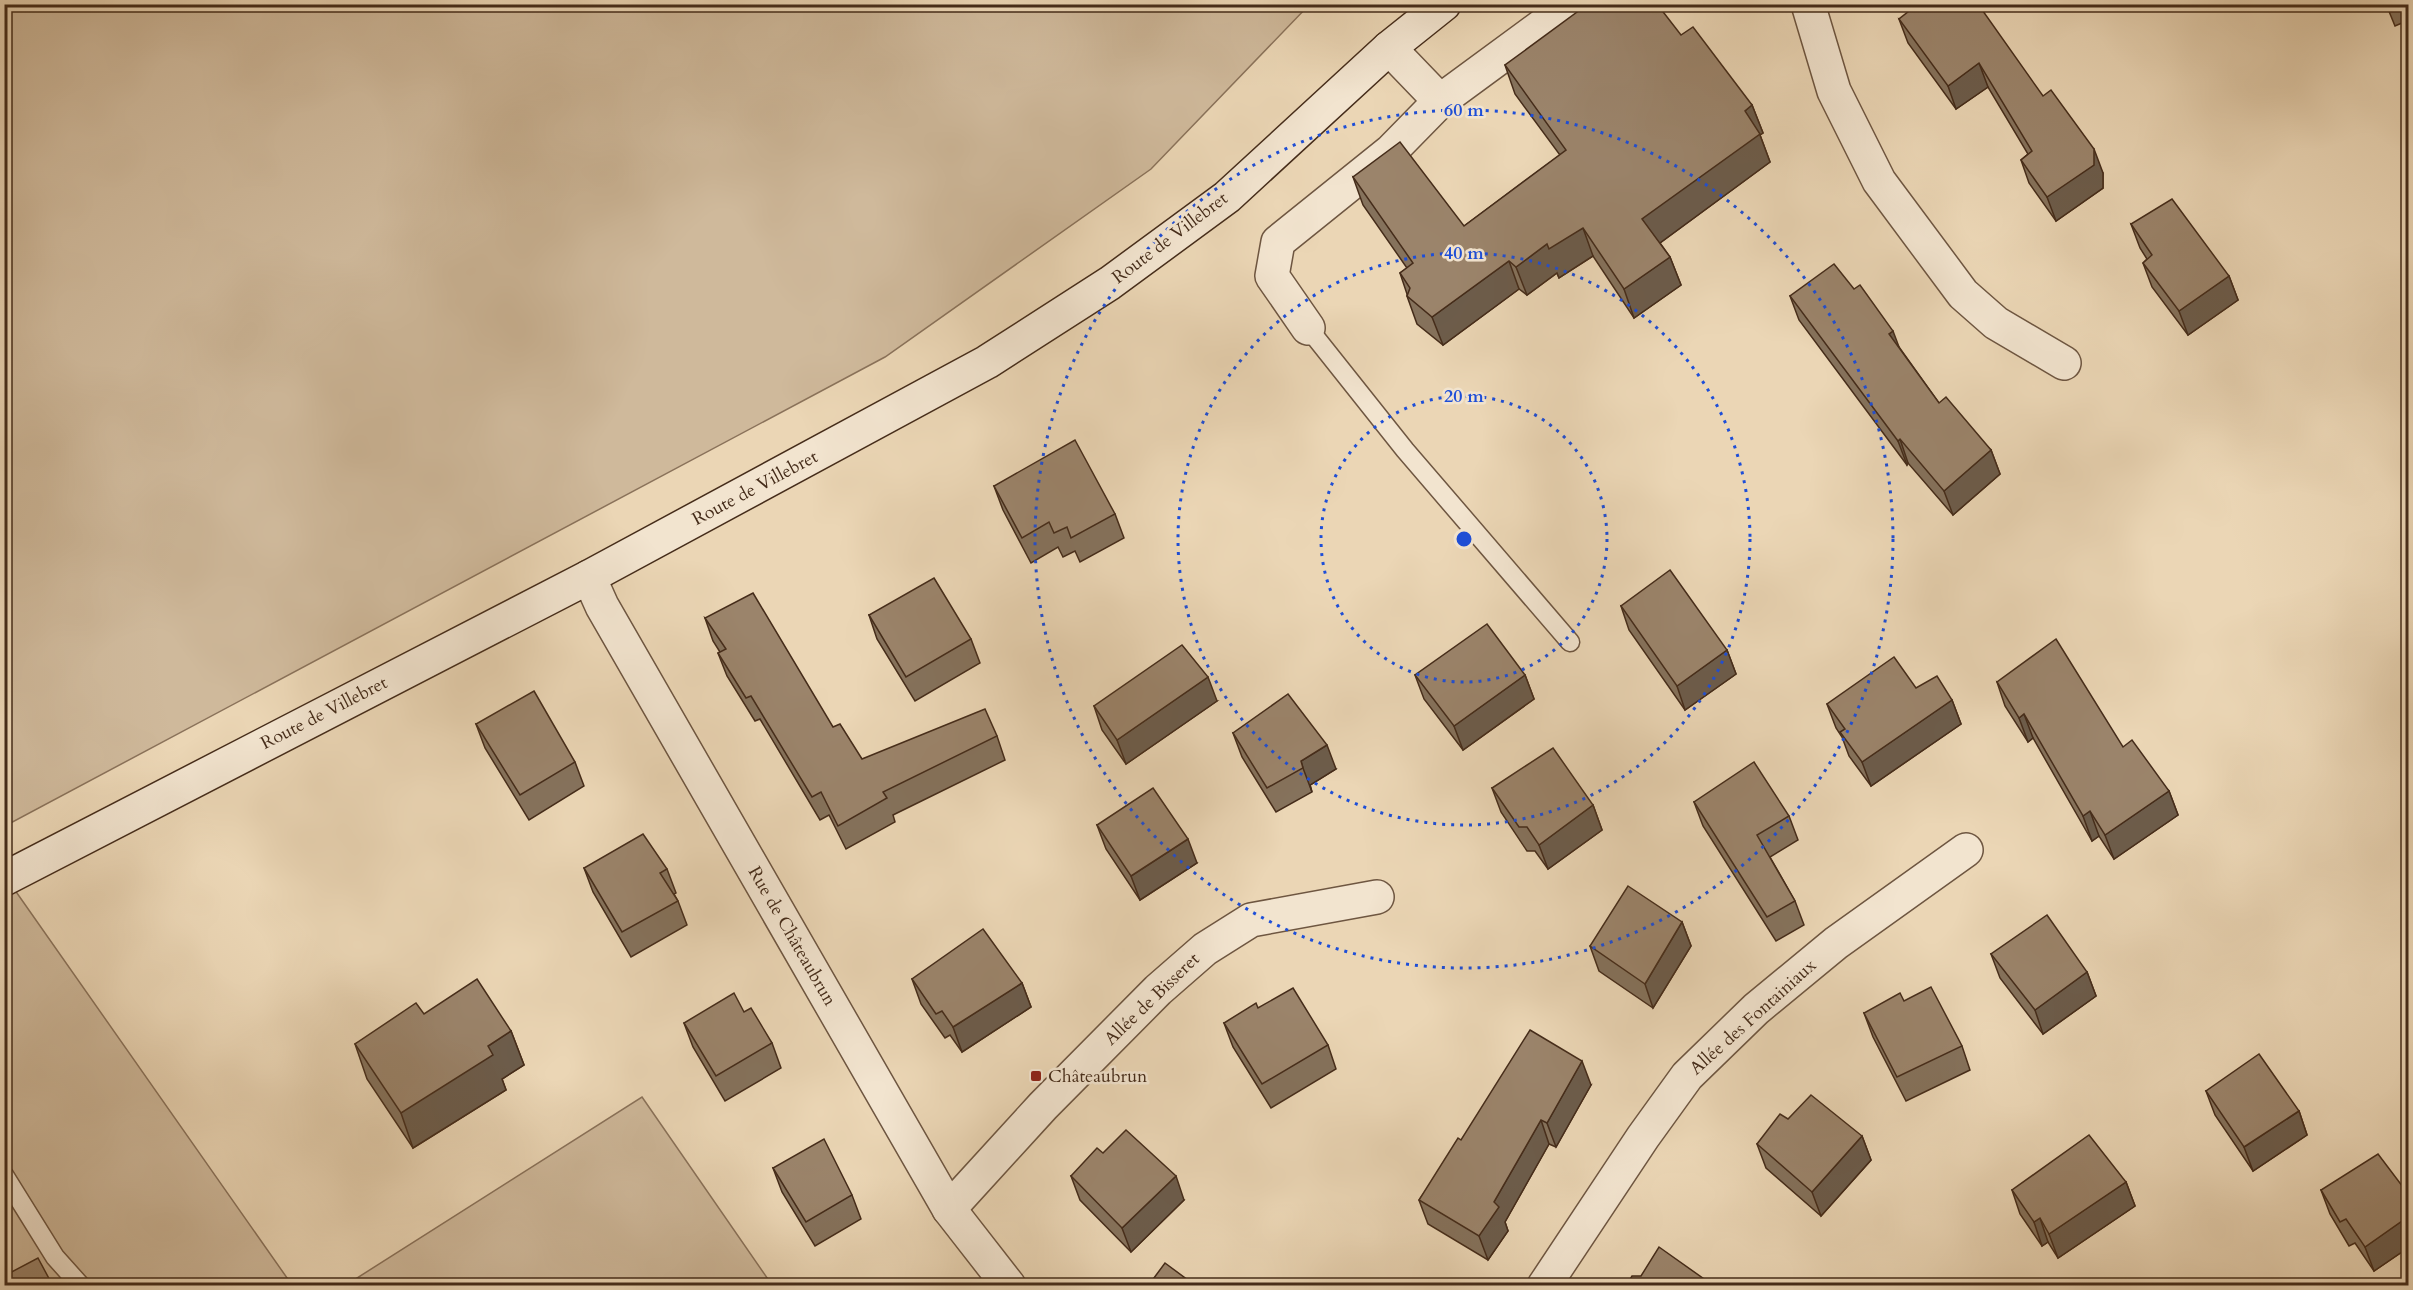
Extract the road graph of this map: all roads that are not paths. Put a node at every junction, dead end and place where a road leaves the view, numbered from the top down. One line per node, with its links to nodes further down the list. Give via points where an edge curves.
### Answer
1 (1444, 4): 4 (street, Route de Villebret)
2 (1572, 4): 5 (street)
3 (1808, 4): 7 (street, via 1834,91 1879,181 1963,294 1996,323)
4 (1389, 48): 5 (street); 8 (street, Route de Villebret, via 1227,197 1110,283 987,362)
5 (1440, 101): 6 (street, via 1391,151 1278,242 1272,276)
6 (1308, 328): 9 (lane, via 1405,450)
7 (2064, 363)
8 (589, 577): 11 (street, Route de Villebret); 14 (street, Rue de Châteaubrun, via 602,606)
9 (1570, 642)
10 (1966, 850): 17 (street, Allée des Fontainiaux, via 1836,943 1756,1009 1687,1076)
11 (4, 879)
12 (1377, 897): 14 (street, Allée de Bisseret, via 1251,921 1205,949 1158,990)
13 (4, 1175): 15 (lane, via 55,1257)
14 (949, 1209): 16 (street, Rue de Châteaubrun)
15 (81, 1286)
16 (1010, 1286)
17 (1544, 1286)

